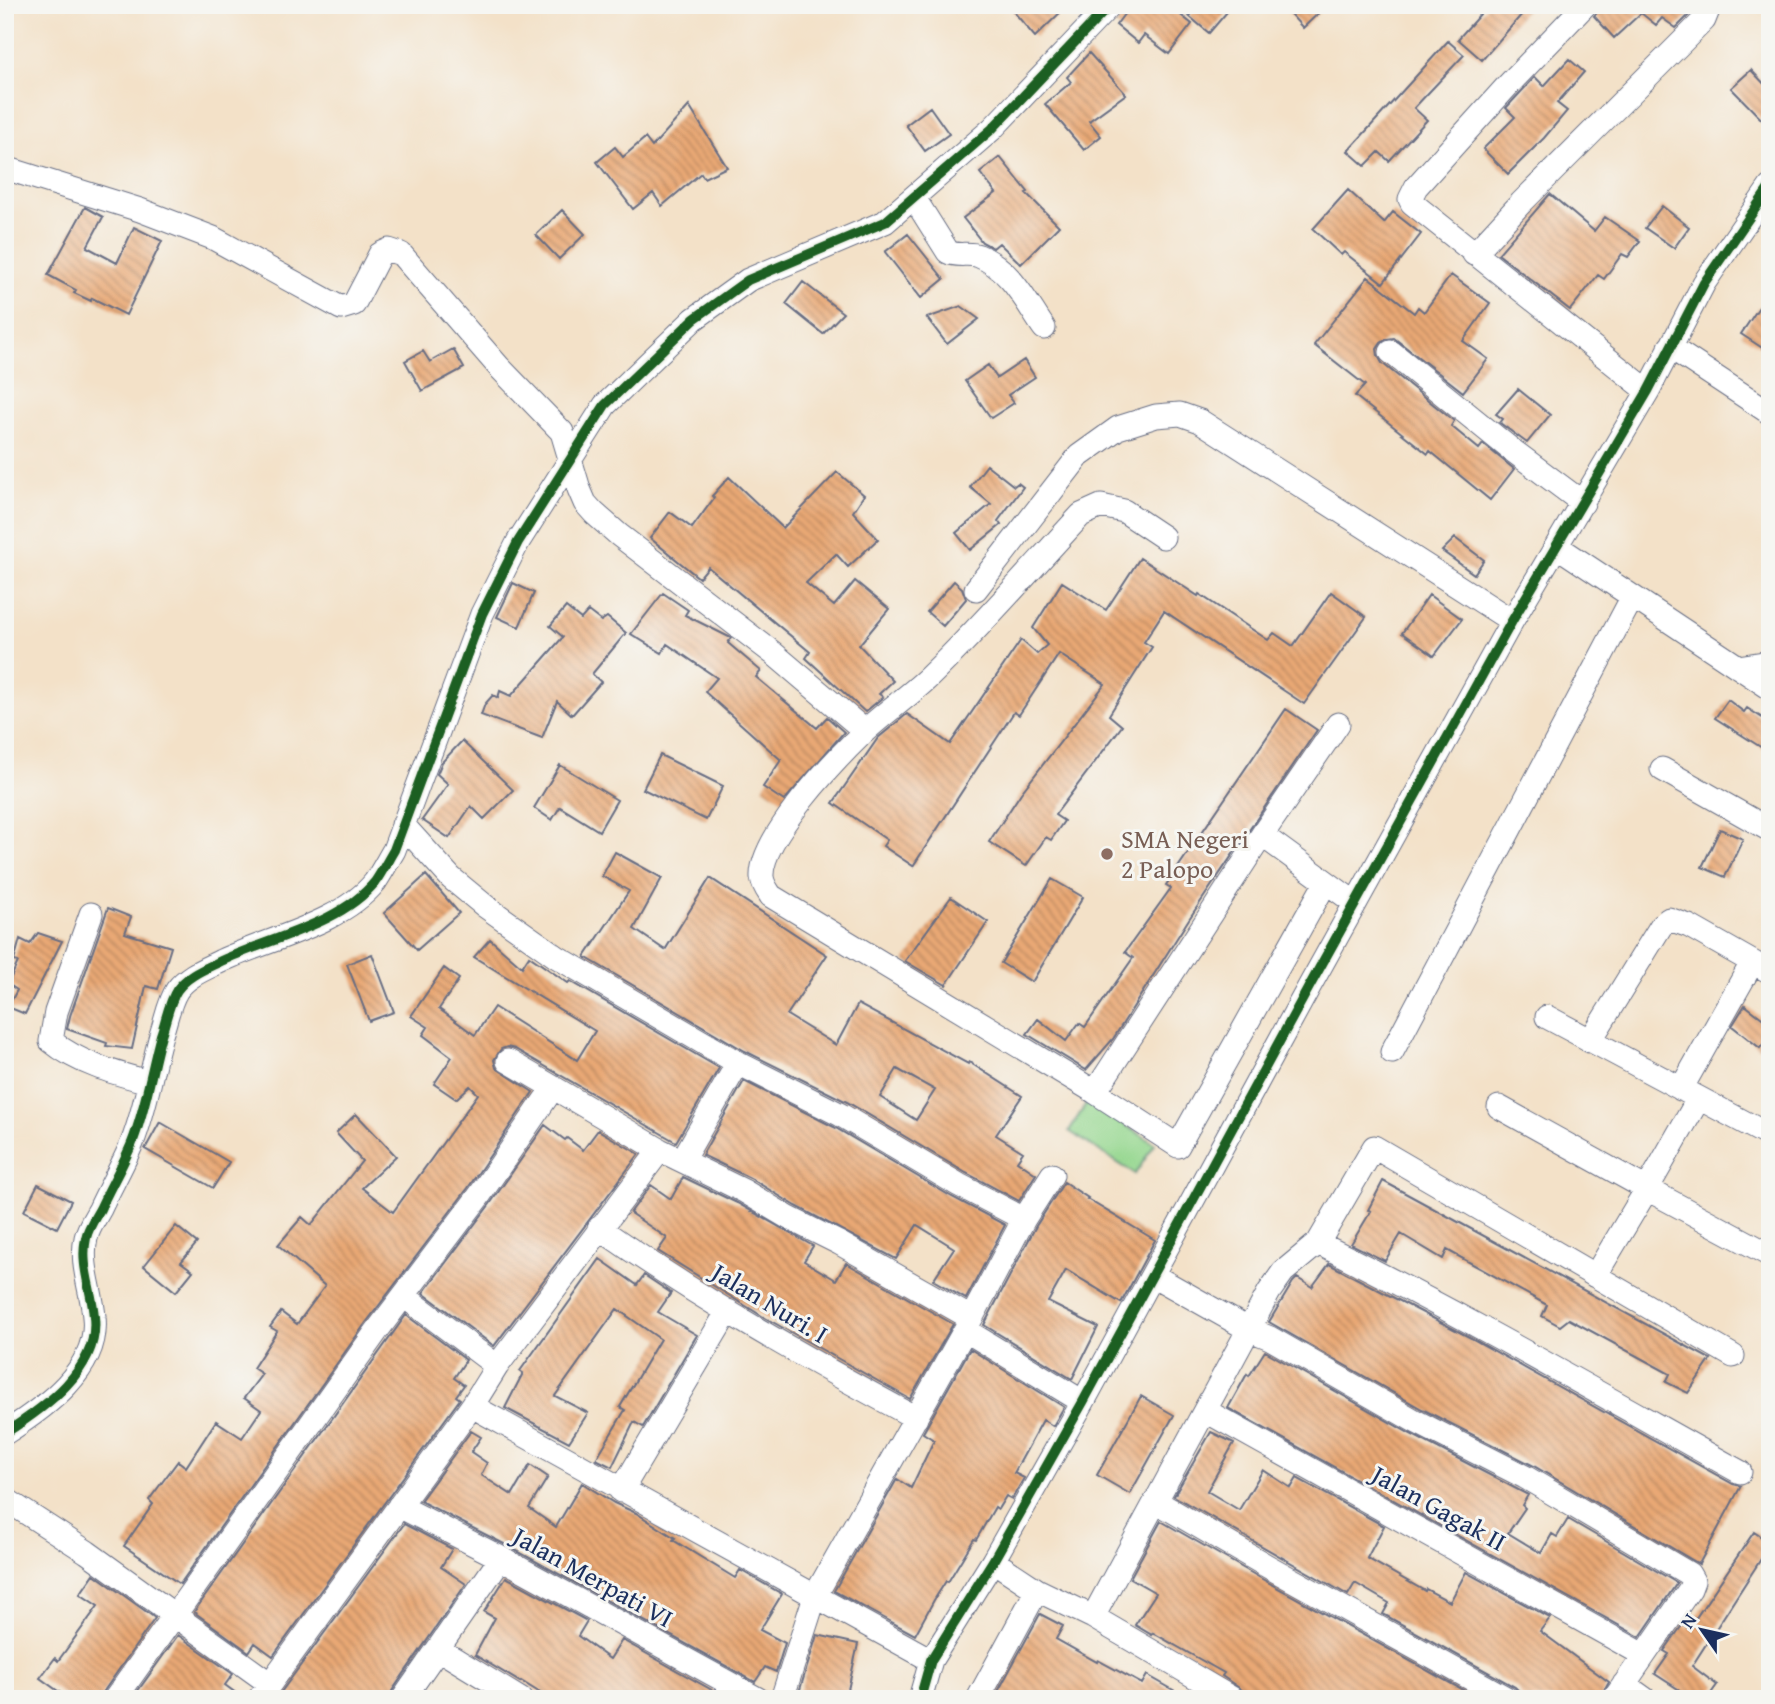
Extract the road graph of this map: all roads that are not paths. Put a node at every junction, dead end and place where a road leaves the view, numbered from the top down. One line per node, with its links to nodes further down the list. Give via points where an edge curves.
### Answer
1 (1110, 5): 6 (street, via 992,129)
2 (1585, 5): 7 (street, via 1411,194 1412,203)
3 (1707, 5): 7 (street, via 1703,20)
4 (5, 168): 13 (street, via 213,238 341,308 354,303 380,254 390,250 401,254 562,432)
5 (1770, 187): 9 (street, via 1704,283)
6 (914, 198): 8 (street, via 948,252 975,254 1001,269); 13 (street, via 885,222 748,280 694,319 605,405)
7 (1474, 254): 11 (street)
8 (1044, 328)
9 (1670, 347): 11 (street); 12 (street)
10 (1391, 352): 14 (street)
11 (1647, 391): 14 (street)
12 (1770, 414)
13 (570, 457): 24 (street, via 579,489 594,513 774,653); 26 (street, via 518,542 482,614)
14 (1583, 503): 16 (street)
15 (1163, 537): 24 (street, via 1125,511 1101,506 1081,515 928,678)
16 (1558, 547): 18 (street); 19 (street)
17 (976, 589): 19 (street, via 1079,456 1118,428 1180,414 1200,421)
18 (1632, 598): 21 (street); 35 (street)
19 (1512, 621): 30 (street)
20 (1770, 663): 21 (street)
21 (1738, 667): 22 (street)
22 (1770, 688)
23 (1338, 724): 28 (street)
24 (864, 731): 40 (street, via 779,829 765,858 764,886 771,896)
25 (1662, 769): 27 (street)
26 (403, 825): 37 (street, via 451,878 495,913 557,957); 38 (street, via 386,865 354,903 194,974 177,990)
27 (1770, 830)
28 (1262, 835): 29 (street); 40 (street)
29 (1326, 882): 30 (street); 44 (street)
30 (1355, 903): 47 (street)
31 (92, 914): 38 (street, via 56,1012 51,1041 89,1064)
32 (1761, 968): 34 (street, via 1669,919); 41 (street)
33 (1547, 1017): 34 (street)
34 (1590, 1041): 41 (street)
35 (1392, 1052)
36 (508, 1061): 39 (street)
37 (738, 1063): 46 (street); 50 (street, via 841,1115)
38 (149, 1082): 66 (street, via 132,1144 86,1236 83,1260 94,1318 89,1351 61,1391)
39 (554, 1088): 45 (street); 56 (street)
40 (1095, 1092): 44 (street)
41 (1690, 1094): 43 (street); 49 (street)
42 (1499, 1107): 49 (street)
43 (1768, 1131)
44 (1178, 1146): 47 (street)
45 (660, 1150): 46 (street); 51 (street)
46 (683, 1159): 58 (street, via 839,1243)
47 (1211, 1166): 54 (street)
48 (1052, 1175): 50 (street)
49 (1647, 1189): 53 (street); 55 (street)
50 (1024, 1219): 58 (street)
51 (599, 1228): 57 (street, Jalan Nuri. I); 61 (street)
52 (1318, 1243): 55 (street, via 1374,1147); 59 (street, via 1283,1272); 67 (street, via 1507,1341)
53 (1770, 1255)
54 (1154, 1276): 59 (street); 62 (street)
55 (1595, 1276): 60 (street)
56 (404, 1296): 61 (street); 76 (street)
57 (728, 1311): 65 (street, Jalan Nuri. I); 68 (street)
58 (968, 1324): 62 (street); 65 (street)
59 (1248, 1329): 64 (street); 79 (street, via 1525,1477 1689,1574 1693,1581 1690,1589)
60 (1733, 1356)
61 (498, 1366): 63 (street)
62 (1083, 1402): 73 (street)
63 (472, 1406): 68 (street); 71 (street)
64 (1206, 1411): 70 (street); 79 (street, Jalan Gagak II)
65 (916, 1418): 75 (street)
66 (5, 1433)
67 (1740, 1472)
68 (621, 1490): 75 (street)
69 (5, 1499): 76 (street)
70 (1157, 1502): 77 (street); 91 (street)
71 (399, 1506): 72 (street, Jalan Merpati VI); 81 (street)
72 (501, 1558): 78 (street); 86 (street, Jalan Merpati VI)
73 (993, 1561): 74 (street); 80 (street)
74 (1037, 1590): 77 (street); 89 (street)
75 (816, 1596): 80 (street); 87 (street)
76 (173, 1615): 81 (street); 83 (street)
77 (1093, 1617): 90 (street)
78 (438, 1649): 84 (street); 85 (street)
79 (1644, 1656): 82 (street)
80 (932, 1661): 88 (street)
81 (264, 1691)
82 (1619, 1692): 92 (street)
83 (115, 1699)
84 (403, 1699)
85 (520, 1699)
86 (758, 1699)
87 (782, 1699)
88 (920, 1699)
89 (978, 1699)
90 (1233, 1699)
91 (1508, 1699)
92 (1645, 1699)

